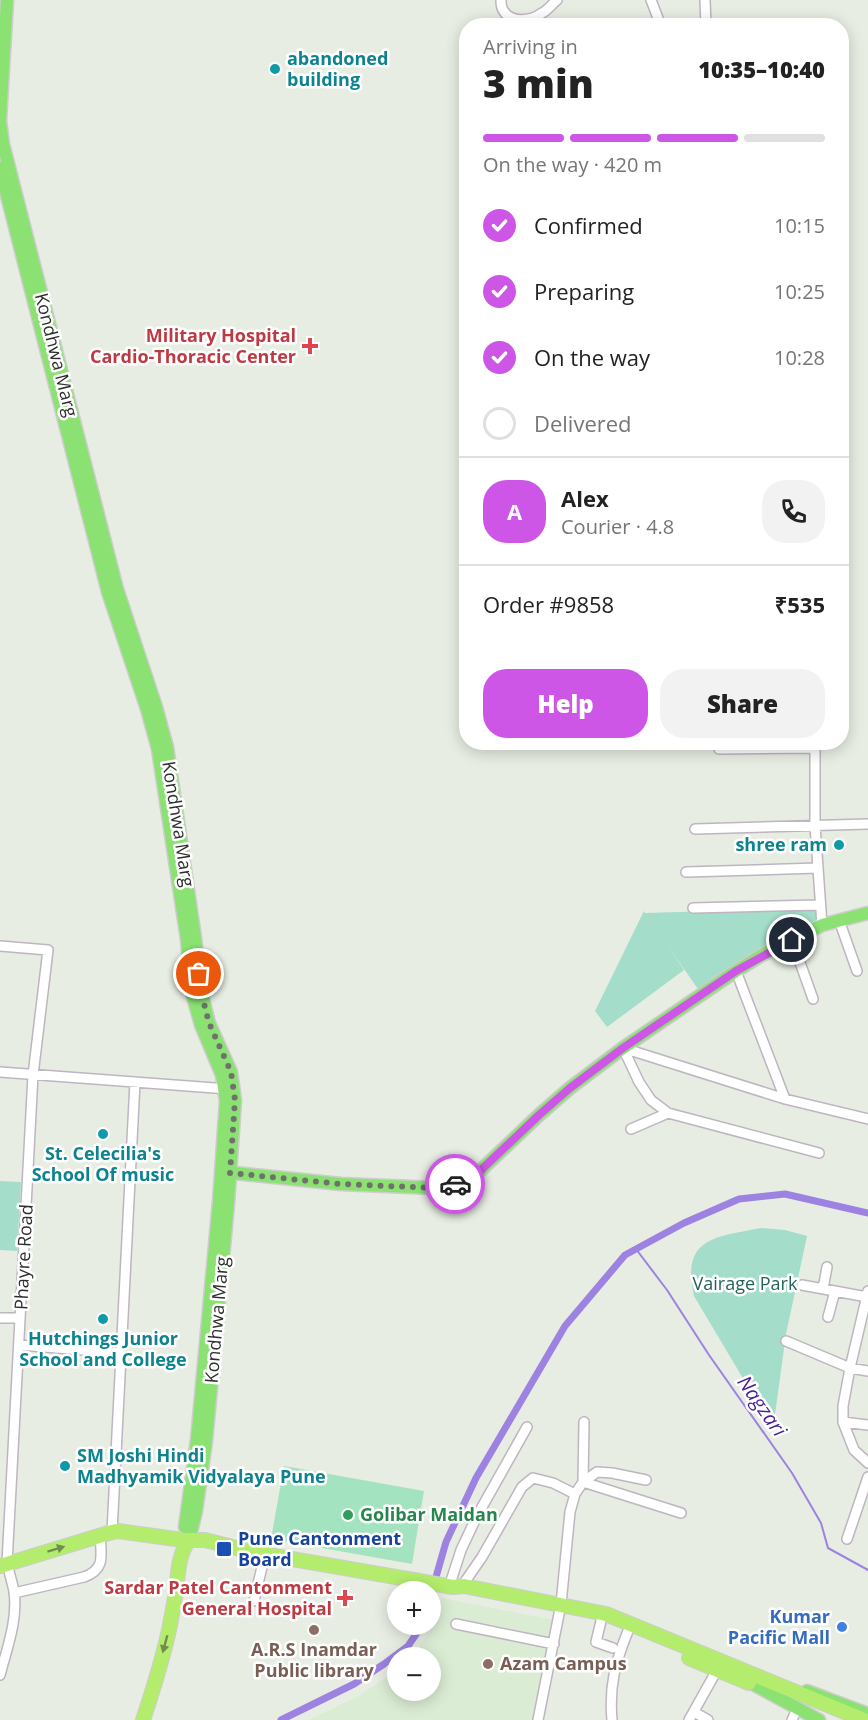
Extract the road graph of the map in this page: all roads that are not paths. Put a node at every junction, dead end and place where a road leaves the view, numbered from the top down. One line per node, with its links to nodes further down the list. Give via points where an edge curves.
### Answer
1 (7, 0): 10 (main road, Kondhwa Marg)
2 (501, 0): 6 (street, via 503,10)
3 (557, 0): 7 (street)
4 (651, 0): 8 (street)
5 (705, 0): 9 (street)
6 (514, 18)
7 (533, 18)
8 (658, 18)
9 (706, 18)
10 (0, 120): 12 (main road, Kondhwa Marg)
11 (0, 168): 12 (main road, Kondhwa Marg)
12 (76, 449): 33 (main road, Kondhwa Marg, via 108,592 158,749 192,993 201,1026)
13 (815, 750): 15 (street)
14 (868, 824): 15 (street)
15 (815, 825): 16 (street); 17 (street)
16 (695, 829)
17 (818, 868): 18 (street); 19 (street)
18 (686, 873)
19 (820, 905): 20 (street); 23 (street)
20 (693, 908)
21 (868, 913): 22 (main road)
22 (839, 920): 23 (main road); 27 (street)
23 (822, 925): 24 (main road)
24 (792, 940): 26 (main road); 28 (street)
25 (0, 946): 31 (street, Phayre Road, via 48,950)
26 (736, 971): 29 (main road); 34 (street)
27 (857, 971)
28 (813, 999)
29 (623, 1048): 34 (street); 35 (street, via 651,1100); 39 (main road, via 570,1088 481,1170 450,1186 341,1184)
30 (0, 1072): 31 (street)
31 (33, 1075): 32 (street); 47 (street, Phayre Road)
32 (135, 1082): 33 (street); 52 (street)
33 (229, 1089): 39 (main road, Kondhwa Marg)
34 (785, 1099): 36 (street)
35 (668, 1113): 37 (street); 38 (street)
36 (868, 1119)
37 (631, 1129)
38 (819, 1153)
39 (226, 1172): 67 (main road, Kondhwa Marg, via 199,1456)
40 (827, 1268): 42 (street)
41 (802, 1285): 42 (street)
42 (823, 1289): 43 (street)
43 (835, 1291): 44 (street); 45 (street)
44 (867, 1294): 48 (street)
45 (828, 1317)
46 (0, 1318): 47 (street)
47 (20, 1318): 51 (street, Phayre Road)
48 (858, 1334): 49 (street); 53 (street)
49 (868, 1336)
50 (786, 1341): 53 (street)
51 (19, 1345): 52 (street); 70 (street, Phayre Road)
52 (121, 1353): 65 (street)
53 (850, 1368): 54 (street); 56 (street)
54 (868, 1371)
55 (584, 1422): 62 (street)
56 (843, 1422): 57 (street); 59 (street, via 854,1450)
57 (868, 1425)
58 (527, 1427): 72 (street, via 461,1550)
59 (868, 1464)
60 (868, 1477): 66 (street)
61 (646, 1480): 62 (street, via 597,1473)
62 (582, 1482): 63 (street); 64 (street)
63 (574, 1494): 72 (street, via 533,1478 522,1487 482,1557); 75 (street)
64 (681, 1513)
65 (106, 1533): 67 (highway, via 118,1531); 70 (highway, one-way to 65); 73 (street, via 94,1574)
66 (847, 1539)
67 (186, 1542): 68 (highway); 71 (highway)
68 (219, 1543): 69 (highway); 71 (highway, via 195,1545)
69 (266, 1554): 72 (highway); 74 (street)
70 (3, 1564): 73 (street, Phayre Road)
71 (179, 1566): 89 (highway, one-way to 89, via 168,1633)
72 (454, 1587): 75 (highway, via 464,1593)
73 (14, 1593): 79 (street, Phayre Road, via 14,1613)
74 (254, 1600)
75 (561, 1608): 76 (highway); 80 (street)
76 (603, 1619): 78 (highway); 81 (street, via 596,1642); 84 (highway)
77 (456, 1624): 80 (street)
78 (628, 1631): 82 (highway); 91 (street, via 613,1678)
79 (5, 1643): 83 (street, Phayre Road)
80 (554, 1644): 90 (street)
81 (612, 1648)
82 (717, 1670): 84 (highway); 88 (street)
83 (0, 1675)
84 (755, 1680): 85 (highway); 86 (main road); 87 (main road, via 823,1696)
85 (824, 1713): 86 (main road); 93 (highway); 94 (highway)
86 (794, 1714)
87 (868, 1714)
88 (690, 1718): 92 (street)
89 (143, 1720)
90 (538, 1720)
91 (612, 1720)
92 (708, 1720)
93 (839, 1720)
94 (864, 1720)

